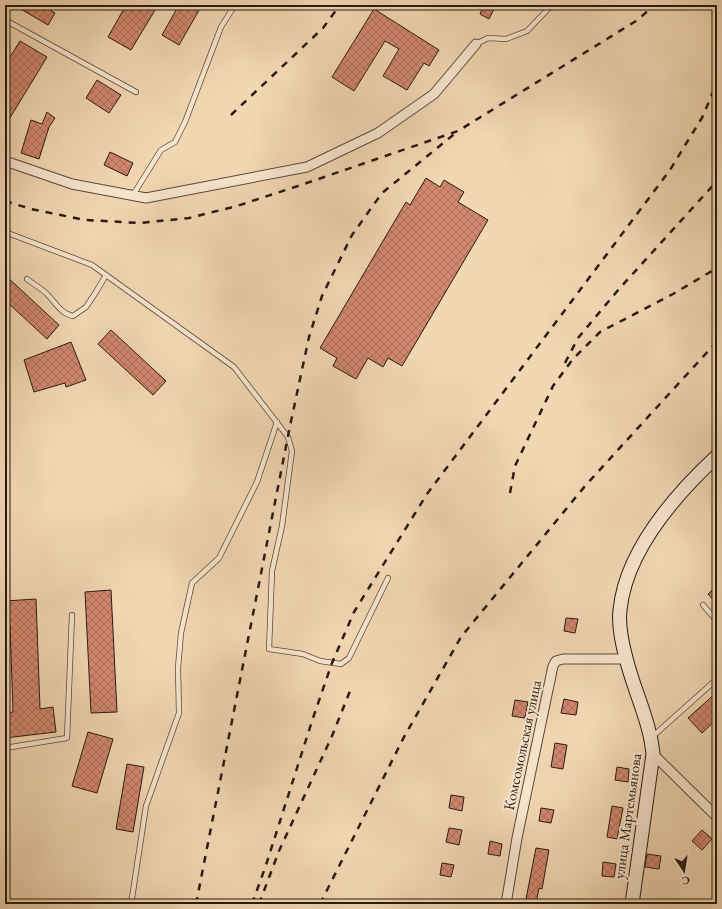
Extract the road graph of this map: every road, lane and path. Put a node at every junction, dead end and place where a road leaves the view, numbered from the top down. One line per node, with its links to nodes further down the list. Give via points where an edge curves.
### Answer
1 (235, 5): 7 (lane, via 221,27 175,142 160,150)
2 (552, 5): 4 (lane, via 527,31 506,39 488,38)
3 (5, 20): 5 (lane)
4 (476, 44): 7 (street, via 434,94 378,133 307,166 146,198)
5 (136, 92)
6 (5, 161): 7 (street, via 72,184)
7 (133, 195)
8 (5, 232): 9 (lane, via 92,265)
9 (106, 275): 10 (lane, via 86,307 73,316 63,312 46,293); 11 (lane, via 234,366)
10 (26, 279)
11 (277, 422): 13 (lane, via 288,437 292,451 282,526 272,571 269,649 303,654 341,664 349,658); 23 (lane, via 258,482 219,558 192,582 181,633 178,668 179,712 146,806 132,898)
12 (717, 456): 17 (street, улица Мартемьянова, via 676,498 635,559 625,586 620,611)
13 (388, 578)
14 (703, 605): 16 (lane)
15 (72, 616): 20 (lane, via 67,738)
16 (717, 621)
17 (626, 659): 19 (street, улица Мартемьянова); 24 (street, Комсомольская улица, via 563,659 556,661 553,666)
18 (717, 679): 19 (lane)
19 (652, 738): 21 (street, улица Мартемьянова)
20 (5, 748)
21 (653, 754): 22 (street); 25 (street, улица Мартемьянова)
22 (717, 817)
23 (128, 904)
24 (506, 904)
25 (632, 904)

